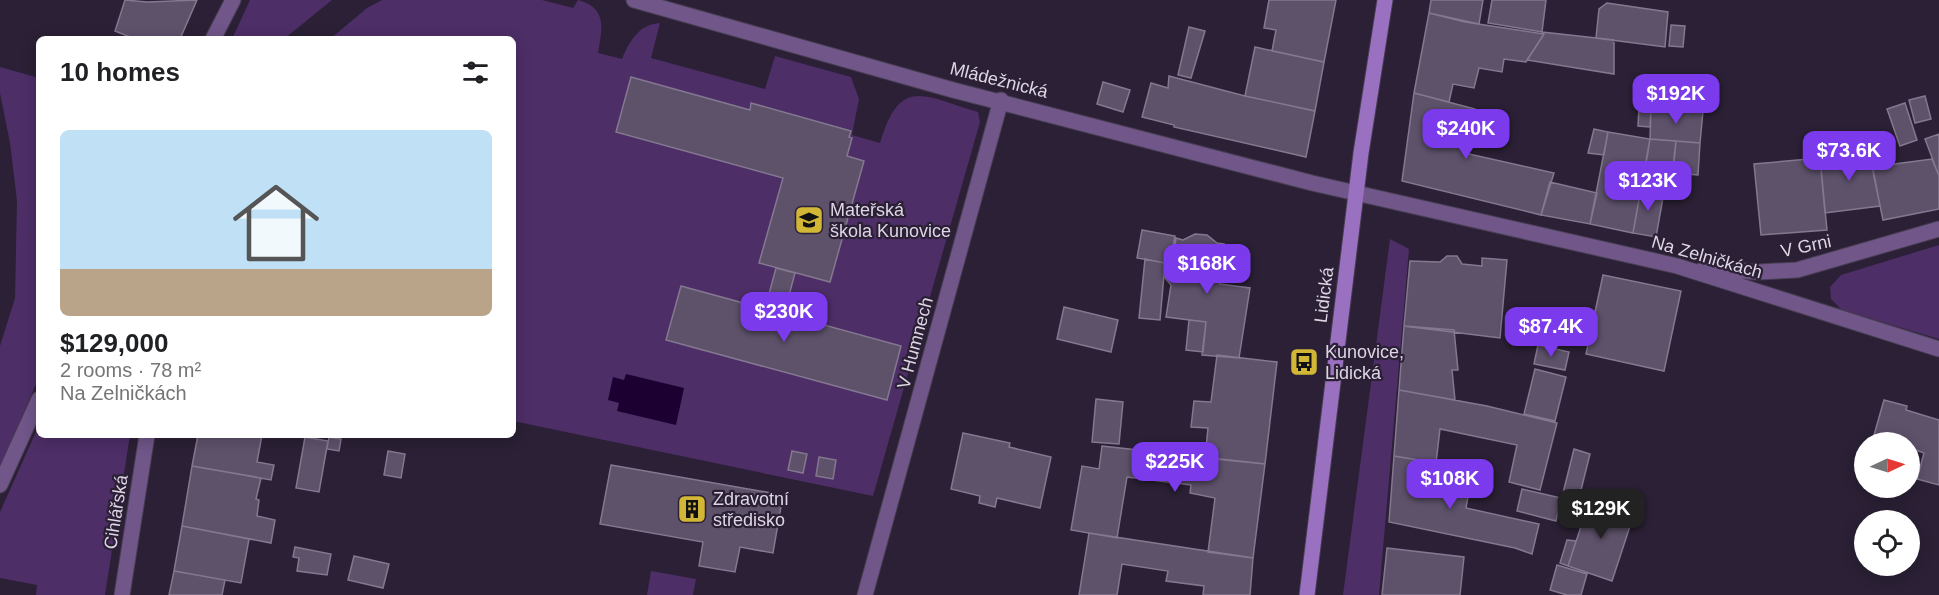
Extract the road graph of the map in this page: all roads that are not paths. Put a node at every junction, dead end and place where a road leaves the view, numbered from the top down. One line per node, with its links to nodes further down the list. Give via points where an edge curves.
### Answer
1 (233, 0): 4 (street)
2 (634, 0): 5 (street, Mládežnická)
3 (1384, 0): 6 (main road, Lidická)
4 (215, 36)
5 (1001, 100): 6 (street, Mládežnická); 14 (street, V Humnech)
6 (1356, 193): 8 (street, Na Zelničkách); 15 (main road, Lidická)
7 (1939, 229): 8 (street, V Grni, via 1788,272)
8 (1677, 266): 9 (street, Na Zelničkách)
9 (1939, 349)
10 (36, 406): 12 (street)
11 (147, 438): 13 (street, Cihlářská)
12 (0, 485)
13 (122, 595)
14 (866, 595)
15 (1307, 595)

